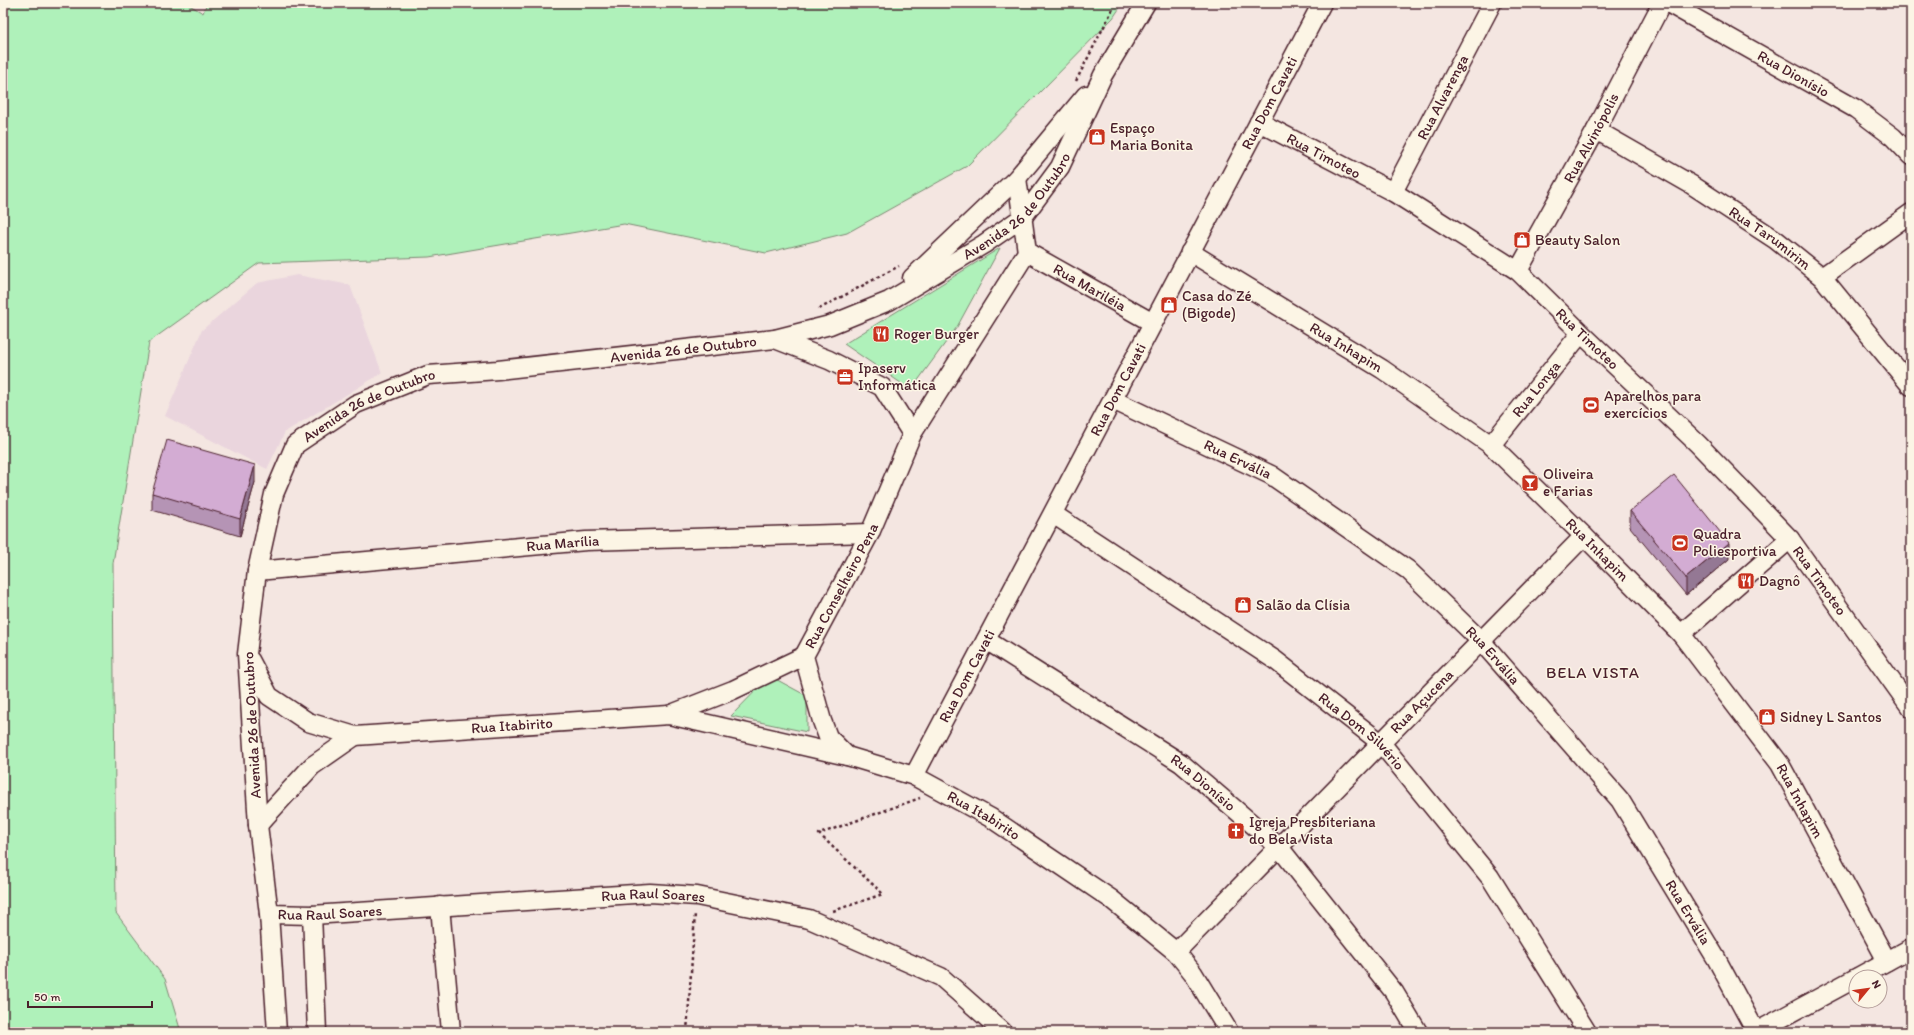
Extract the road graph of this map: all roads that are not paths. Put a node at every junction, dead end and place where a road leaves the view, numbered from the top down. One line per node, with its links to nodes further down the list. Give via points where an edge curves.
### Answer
1 (1146, 3): 6 (street, Avenida 26 de Outubro)
2 (1322, 3): 7 (street, Rua Dom Cavati)
3 (1492, 3): 11 (street, Rua Alvarenga)
4 (1662, 3): 8 (street, Rua Alvinópolis)
5 (1668, 3): 9 (street, Rua Dionísio, via 1856,109 1894,137)
6 (1103, 75): 10 (street, Avenida 26 de Outubro); 13 (street, Avenida 26 de Outubro, via 1060,167)
7 (1259, 122): 11 (street, Rua Timoteo); 15 (street, Rua Dom Cavati)
8 (1596, 130): 16 (street, Rua Alvinópolis); 17 (street, Rua Tarumirim, via 1698,189 1776,240)
9 (1911, 156)
10 (1018, 178): 13 (street); 18 (street, Avenida 26 de Outubro)
11 (1393, 192): 16 (street, Rua Timoteo)
12 (1911, 213): 17 (street)
13 (1023, 217): 14 (street); 18 (street, Avenida 26 de Outubro, via 984,244)
14 (1027, 252): 19 (street, Rua Mariléia); 24 (street, Rua Conselheiro Pena)
15 (1190, 252): 19 (street, Rua Dom Cavati); 25 (street, Rua Inhapim, via 1382,368)
16 (1518, 271): 20 (street, Rua Timoteo)
17 (1822, 277): 22 (street, Rua Tarumirim)
18 (889, 301): 21 (street, Avenida 26 de Outubro, via 830,325)
19 (1153, 323): 23 (street, Rua Dom Cavati)
20 (1581, 333): 25 (street, Rua Longa); 29 (street, Rua Timoteo, via 1698,444)
21 (775, 339): 24 (street, via 829,360 882,387); 30 (street, Avenida 26 de Outubro, via 506,369 428,374 356,404 295,445 274,494)
22 (1911, 386)
23 (1113, 400): 26 (street, Rua Dom Cavati); 33 (street, Rua Ervália, via 1271,475 1408,570)
24 (912, 434): 27 (street, Rua Conselheiro Pena)
25 (1491, 445): 28 (street, Rua Inhapim)
26 (1053, 514): 32 (street, Rua Dom Cavati); 39 (street, Rua Dom Silvério, via 1275,660)
27 (870, 533): 30 (street, Rua Marília, via 586,541); 35 (street, Rua Conselheiro Pena)
28 (1584, 536): 31 (street, Rua Inhapim); 33 (street, Rua Açucena)
29 (1790, 539): 31 (street); 36 (street, Rua Timoteo)
30 (257, 571): 34 (street, Avenida 26 de Outubro)
31 (1681, 634): 49 (street, Rua Inhapim, via 1780,764)
32 (986, 640): 41 (street, Rua Dom Cavati); 43 (street, Rua Dionísio, via 1180,763)
33 (1481, 641): 39 (street, Rua Açucena); 59 (street, Rua Ervália, via 1620,800 1716,958)
34 (246, 654): 38 (street, Rua Itabirito, via 269,696 308,722); 42 (street, Avenida 26 de Outubro)
35 (804, 656): 37 (street, Rua Itabirito, via 733,690); 40 (street, Rua Conselheiro Pena, via 828,737)
36 (1911, 708)
37 (669, 715): 38 (street, Rua Itabirito); 40 (street, Rua Itabirito)
38 (355, 736): 42 (street, via 312,766)
39 (1381, 743): 43 (street, Rua Açucena); 58 (street, Rua Dom Silvério, via 1490,877)
40 (848, 756): 41 (street, Rua Itabirito)
41 (914, 776): 48 (street, Rua Itabirito, via 991,818 1111,899)
42 (258, 825): 45 (street, Avenida 26 de Outubro)
43 (1279, 847): 48 (street, Rua Açucena); 57 (street, Rua Dionísio, via 1394,992)
44 (440, 906): 46 (street, Rua Raul Soares); 54 (street); 55 (street, Rua Raul Soares, via 650,893 697,896 809,919 941,977)
45 (269, 914): 46 (street, Rua Raul Soares); 52 (street, Avenida 26 de Outubro)
46 (312, 915): 53 (street)
47 (1911, 948): 49 (street)
48 (1176, 952): 56 (street, Rua Itabirito, via 1193,973)
49 (1887, 961): 50 (street)
50 (1873, 969)
51 (1848, 983): 59 (street)
52 (277, 1032)
53 (317, 1032)
54 (451, 1032)
55 (1003, 1032)
56 (1229, 1032)
57 (1418, 1032)
58 (1587, 1032)
59 (1756, 1032)

